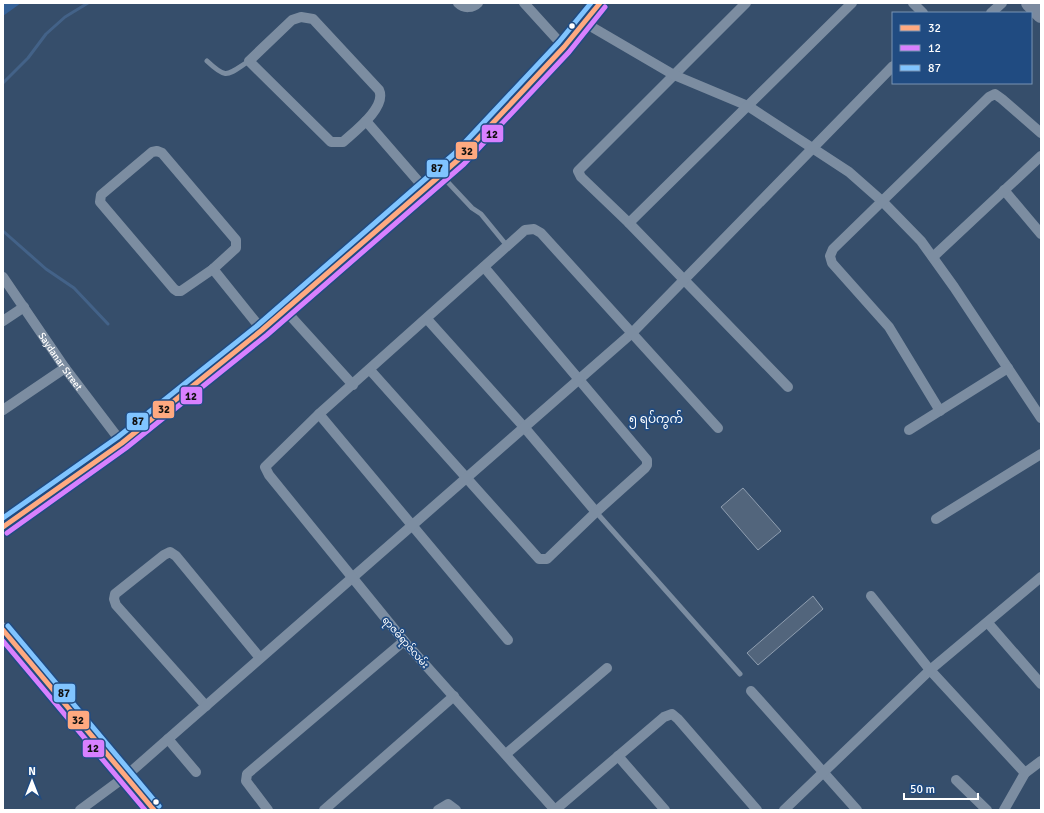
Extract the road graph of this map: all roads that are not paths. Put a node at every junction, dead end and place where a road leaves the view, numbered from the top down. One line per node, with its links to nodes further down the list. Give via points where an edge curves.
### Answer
1 (458, 3): 2 (street, via 469,7)
2 (478, 3)
3 (524, 3): 14 (street)
4 (600, 3): 13 (main road)
5 (746, 3): 18 (street)
6 (852, 3): 19 (street)
7 (913, 3): 10 (street)
8 (1002, 3): 11 (street)
9 (1029, 3): 12 (main road)
10 (922, 12)
11 (992, 12)
12 (1041, 15)
13 (585, 23): 14 (main road); 18 (street)
14 (564, 47): 24 (main road)
15 (207, 61): 16 (lane, via 219,73 224,74)
16 (249, 61): 20 (street, via 330,142 343,142); 20 (street, via 292,20 301,16 313,19 382,95)
17 (892, 67): 22 (street)
18 (674, 75): 19 (street); 28 (street, via 578,171 581,177)
19 (748, 106): 22 (street); 28 (street)
20 (366, 121): 25 (street)
21 (1041, 133): 27 (street, via 1002,98 995,94 988,97)
22 (814, 147): 27 (street, via 849,172); 35 (street)
23 (1041, 156): 26 (street)
24 (441, 175): 25 (main road); 30 (lane, via 481,214)
25 (425, 188): 37 (main road)
26 (1004, 190): 29 (street); 31 (street)
27 (883, 202): 31 (street, via 921,241); 49 (street, via 833,249 830,256 832,263 889,327)
28 (629, 223): 35 (street)
29 (1041, 234)
30 (508, 246): 32 (street); 41 (street, via 525,230 534,229 542,233)
31 (932, 257): 43 (street)
32 (484, 267): 38 (street); 45 (street)
33 (214, 269): 33 (street, via 236,248 236,240 162,153 152,152 100,195 100,202 177,292); 40 (street)
34 (3, 277): 36 (street, Saydanar Street)
35 (684, 280): 41 (street); 47 (street)
36 (24, 307): 39 (street); 42 (street, Saydanar Street)
37 (285, 310): 40 (main road); 46 (street)
38 (427, 319): 44 (street); 52 (street)
39 (3, 321)
40 (262, 330): 55 (main road)
41 (632, 333): 45 (street); 53 (street)
42 (65, 368): 48 (street); 55 (street, Saydanar Street)
43 (1008, 368): 49 (street); 51 (street)
44 (370, 370): 46 (street); 57 (street)
45 (580, 379): 52 (street); 58 (street, via 647,460 648,465)
46 (353, 385): 50 (street)
47 (788, 387)
48 (3, 410)
49 (940, 411): 54 (street)
50 (319, 414): 60 (street); 63 (street, ရာဇဓိရာဇ်လမ်း, via 265,467)
51 (1040, 416)
52 (524, 427): 57 (street); 58 (street)
53 (718, 428)
54 (909, 430)
55 (122, 443): 61 (main road)
56 (1041, 454): 59 (street)
57 (466, 479): 58 (street, via 542,560 548,559); 60 (street)
58 (596, 512): 72 (lane)
59 (936, 519)
60 (412, 526): 63 (street); 67 (street)
61 (3, 527)
62 (1041, 577): 65 (street)
63 (352, 578): 68 (street, ရာဇဓိရာဇ်လမ်း); 69 (street)
64 (871, 596): 71 (street)
65 (988, 623): 71 (street); 73 (street)
66 (3, 630): 84 (main road)
67 (508, 640)
68 (404, 641): 75 (street, ရာဇဓိရာဇ်လမ်း); 88 (street, via 247,774 246,781)
69 (260, 658): 76 (street); 76 (street, via 170,552 116,594 116,605)
70 (607, 668): 78 (street)
71 (930, 670): 81 (street); 83 (street)
72 (740, 674)
73 (1041, 684)
74 (751, 691): 81 (street)
75 (454, 696): 78 (street, ရာဇဓိရာဇ်လမ်း); 89 (street)
76 (206, 706): 77 (street)
77 (168, 739): 82 (street); 84 (street)
78 (506, 754): 92 (street, ရာဇဓိရာဇ်လမ်း)
79 (618, 756): 92 (street); 93 (street); 94 (street, via 664,716 672,714)
80 (1041, 761): 83 (street)
81 (823, 771): 95 (street); 96 (street)
82 (196, 772)
83 (1025, 773): 98 (street)
84 (126, 776): 86 (street); 87 (main road)
85 (956, 780): 97 (street)
86 (80, 810)
87 (154, 810)
88 (268, 810)
89 (324, 810)
90 (438, 810): 91 (street, via 448,804)
91 (456, 810)
92 (555, 810)
93 (665, 810)
94 (757, 810)
95 (784, 810)
96 (857, 810)
97 (987, 810)
98 (1003, 810)

